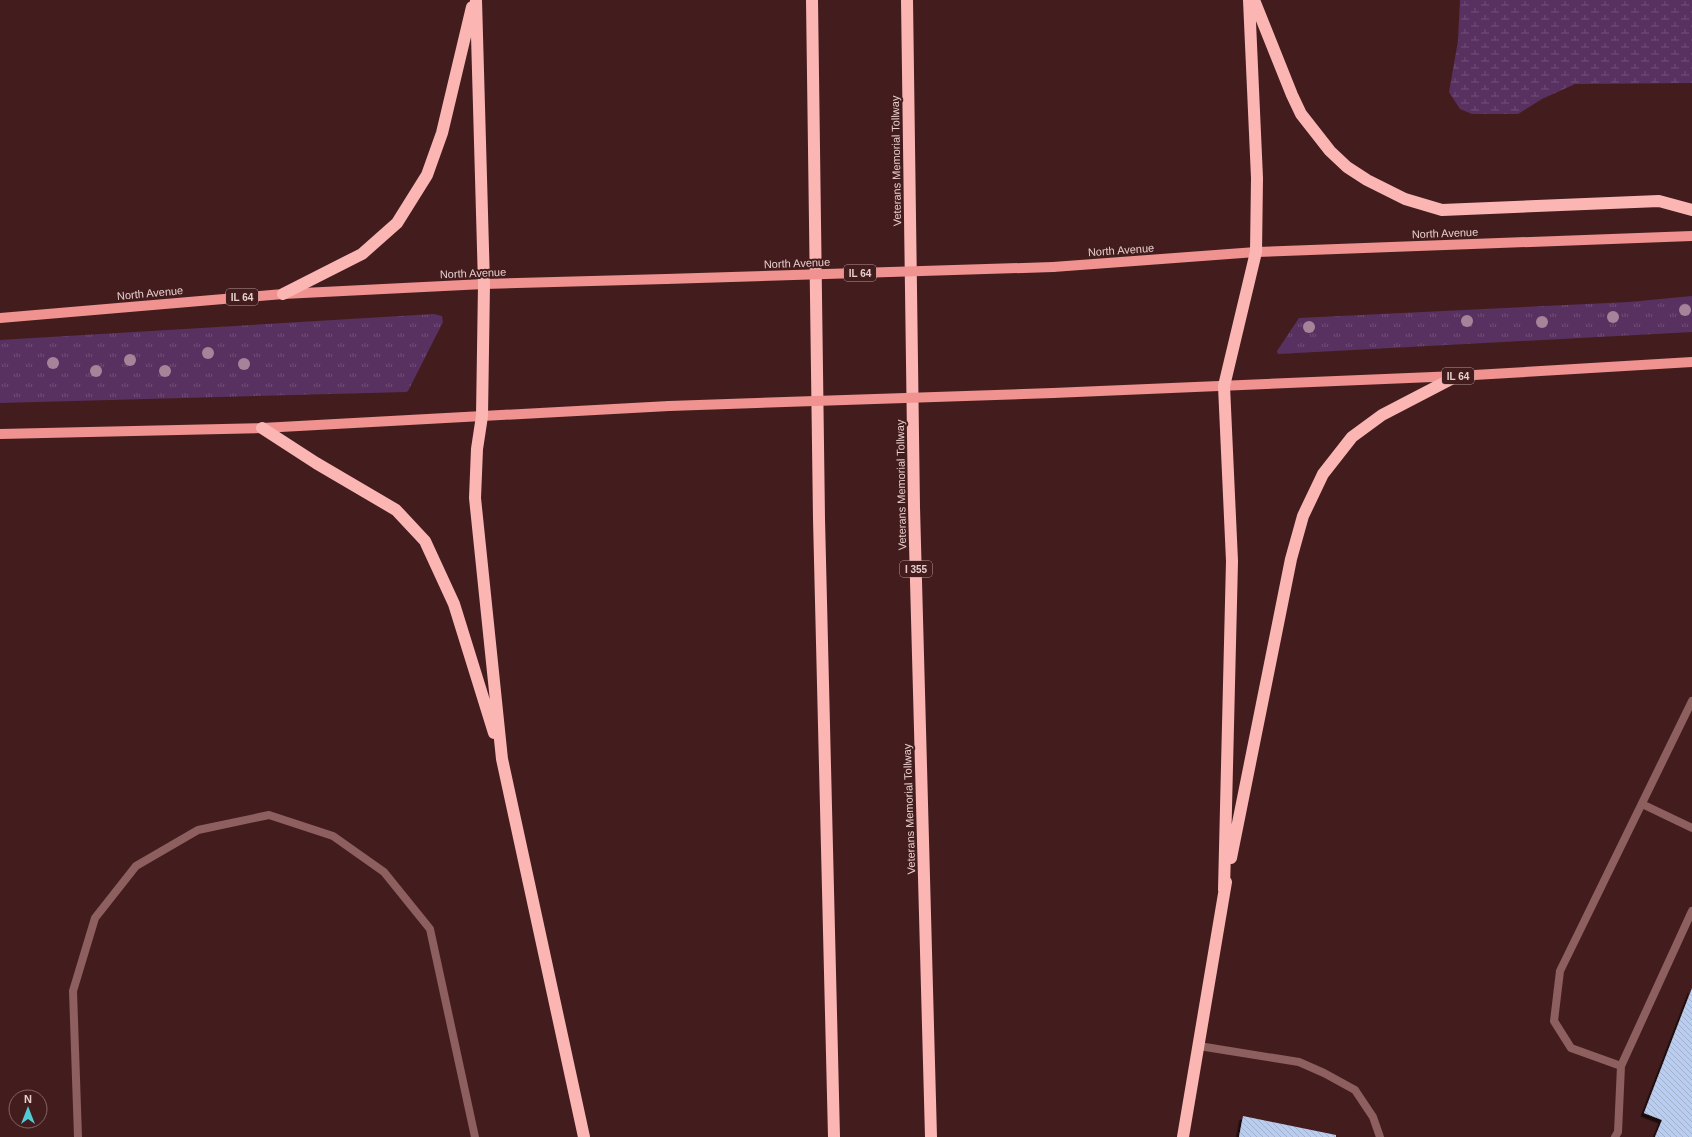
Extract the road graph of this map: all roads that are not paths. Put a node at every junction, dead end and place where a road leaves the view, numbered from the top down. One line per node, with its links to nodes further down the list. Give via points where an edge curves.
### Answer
1 (475, 0): 9 (highway); 10 (highway, via 442,133 427,175 397,223 362,254)
2 (812, 0): 29 (highway, via 819,503)
3 (908, 0): 30 (highway, Veterans Memorial Tollway / I 355, via 914,507)
4 (1249, 0): 8 (highway, via 1257,178)
5 (1254, 0): 6 (highway, via 1300,114 1330,151 1347,167 1405,199 1442,210 1659,201)
6 (1692, 210)
7 (1692, 236): 8 (main road, North Avenue / IL 64)
8 (1256, 252): 9 (main road, North Avenue / IL 64, bridge, via 1053,267); 14 (highway)
9 (484, 284): 10 (main road, North Avenue / IL 64); 15 (highway)
10 (283, 294): 11 (main road, North Avenue / IL 64)
11 (0, 318)
12 (1692, 362): 13 (main road, IL 64)
13 (1457, 376): 14 (main road, IL 64); 22 (highway, via 1382,415 1352,437 1323,474 1303,516 1291,559)
14 (1224, 386): 15 (main road, IL 64, bridge, via 669,406); 22 (highway, via 1232,561)
15 (482, 416): 16 (main road, IL 64); 19 (highway, via 476,449 474,498)
16 (262, 428): 17 (main road, IL 64); 19 (highway, via 316,464 396,510 425,540 454,604)
17 (0, 434)
18 (1692, 701): 20 (lane)
19 (502, 759): 28 (highway)
20 (1642, 804): 21 (lane); 25 (lane, via 1560,971 1554,1022 1571,1048)
21 (1692, 828)
22 (1224, 890): 24 (highway)
23 (1692, 911): 25 (lane)
24 (1199, 1046): 31 (highway); 32 (lane, via 1299,1062 1324,1072 1355,1090 1373,1117)
25 (1620, 1066): 33 (lane, via 1618,1132)
26 (78, 1137): 27 (lane, via 73,990 94,918 136,866 198,830 269,815 333,836 384,872 430,929)
27 (475, 1137)
28 (584, 1137)
29 (834, 1137)
30 (931, 1137)
31 (1183, 1137)
32 (1380, 1137)
33 (1615, 1137)

